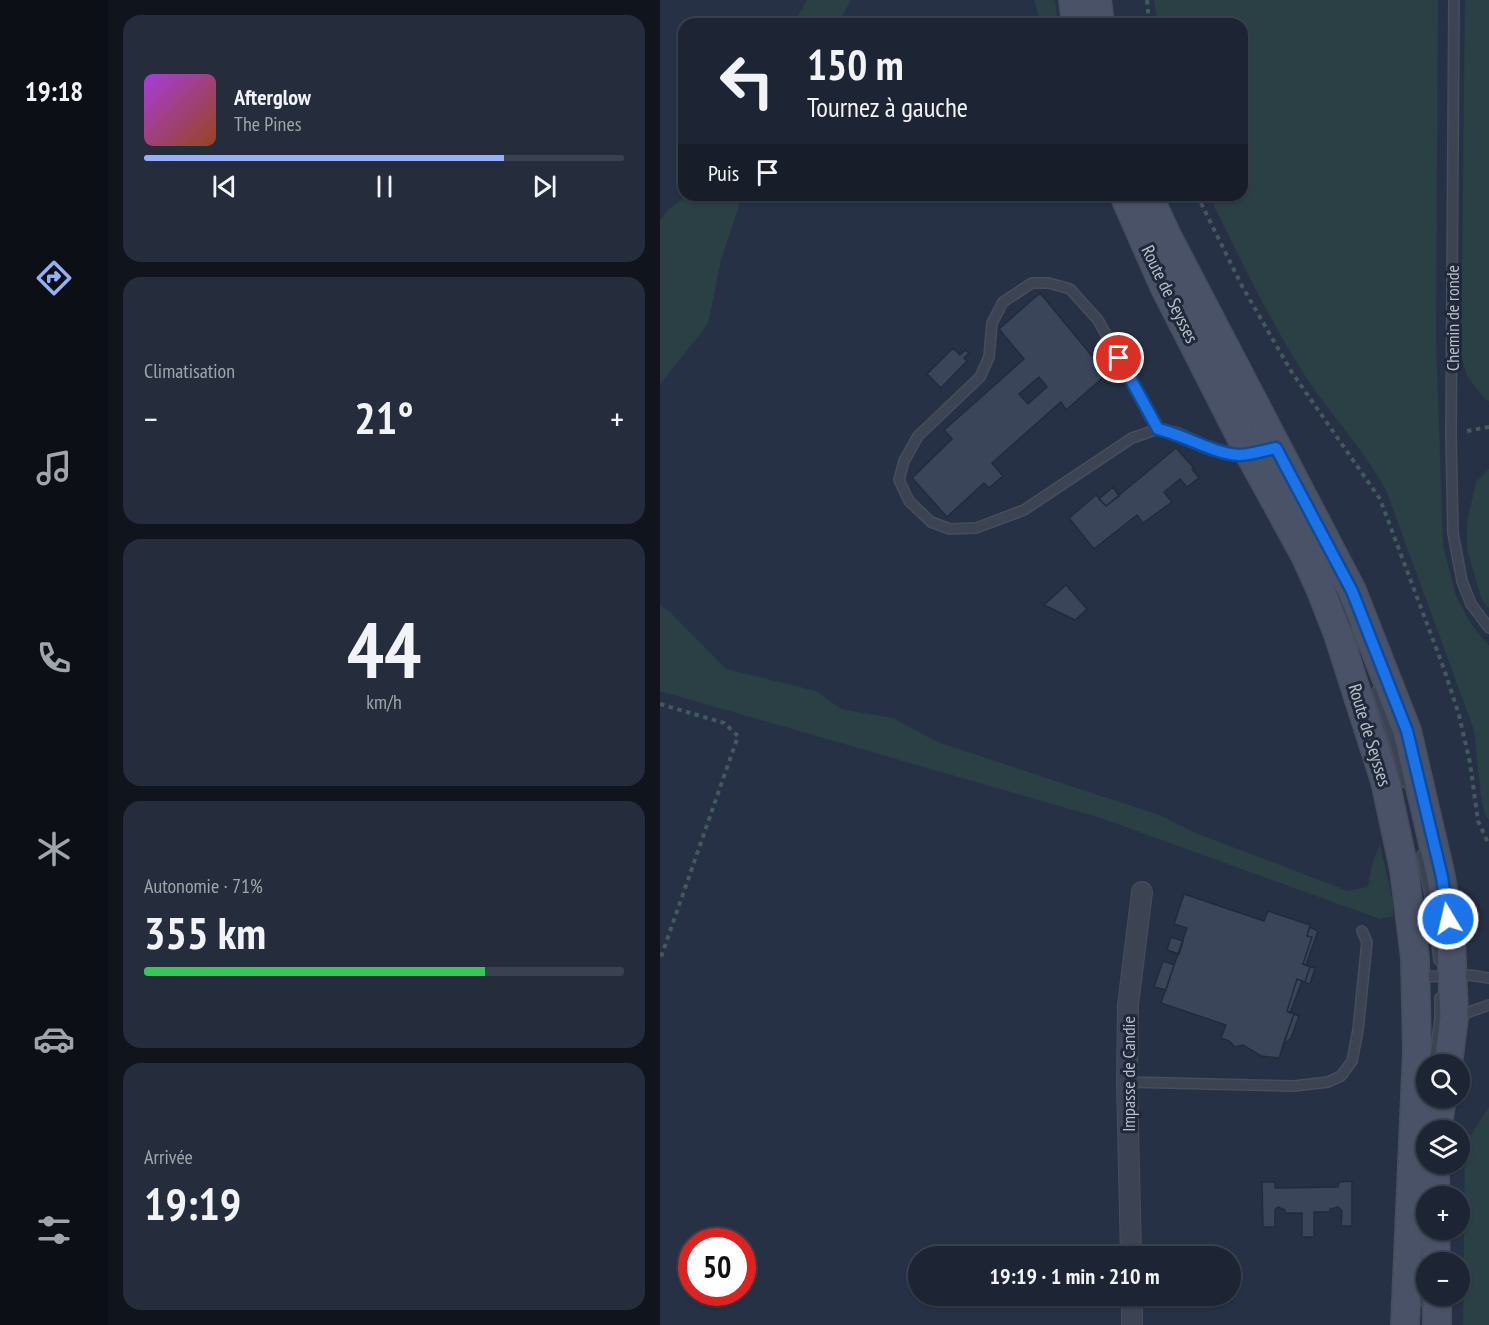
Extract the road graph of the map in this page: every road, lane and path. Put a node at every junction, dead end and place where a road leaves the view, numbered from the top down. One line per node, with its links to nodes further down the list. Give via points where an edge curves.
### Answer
1 (1073, 0): 5 (main road)
2 (1097, 0): 6 (main road)
3 (1147, 0): 7 (path)
4 (1454, 0): 13 (lane, Chemin de ronde)
5 (1075, 18)
6 (1099, 18)
7 (1148, 18)
8 (1127, 201): 14 (main road, Route de Seysses, via 1164,286)
9 (1151, 201): 14 (main road, Route de Seysses)
10 (1200, 201): 22 (path, via 1242,286 1292,371 1380,499 1459,715 1478,821)
11 (1489, 427): 13 (path)
12 (1158, 429): 12 (lane, via 1132,438 1024,510 976,528 950,529 931,522 909,501 899,480 904,460 918,436 980,376 989,357 992,323 1003,302 1032,284 1049,283 1070,290 1098,320); 14 (lane, via 1215,450 1240,455)
13 (1451, 434): 17 (lane, Chemin de ronde, via 1453,533 1462,581 1471,604)
14 (1262, 451): 26 (main road, Route de Seysses, via 1346,656 1385,781 1404,869 1415,958); 26 (main road, Route de Seysses, via 1352,591 1407,731 1442,877 1451,940)
15 (1329, 574): 16 (lane)
16 (1352, 627)
17 (1489, 628)
18 (1372, 677): 20 (lane, Route de Seysses)
19 (660, 704): 25 (path, via 724,723 738,736)
20 (1408, 794)
21 (1420, 844): 26 (lane, Route de Seysses, via 1433,911)
22 (1489, 844)
23 (1143, 892): 32 (street, Impasse de Candie, via 1128,1005)
24 (1362, 931): 32 (lane, via 1367,942 1358,1030 1352,1061 1341,1076 1328,1082 1294,1086)
25 (660, 960)
26 (1436, 976): 27 (lane); 29 (main road, Route de Seysses); 29 (main road, Route de Seysses)
27 (1489, 978)
28 (1489, 1005): 29 (lane)
29 (1437, 1018): 30 (lane, Route de Seysses); 31 (main road, Route de Seysses); 36 (main road, Route de Seysses)
30 (1435, 1054)
31 (1445, 1054)
32 (1127, 1082): 34 (street, Impasse de Candie)
33 (1428, 1240): 36 (lane, Route de Seysses)
34 (1131, 1246)
35 (1132, 1306): 37 (street)
36 (1426, 1315)
37 (1132, 1325)

